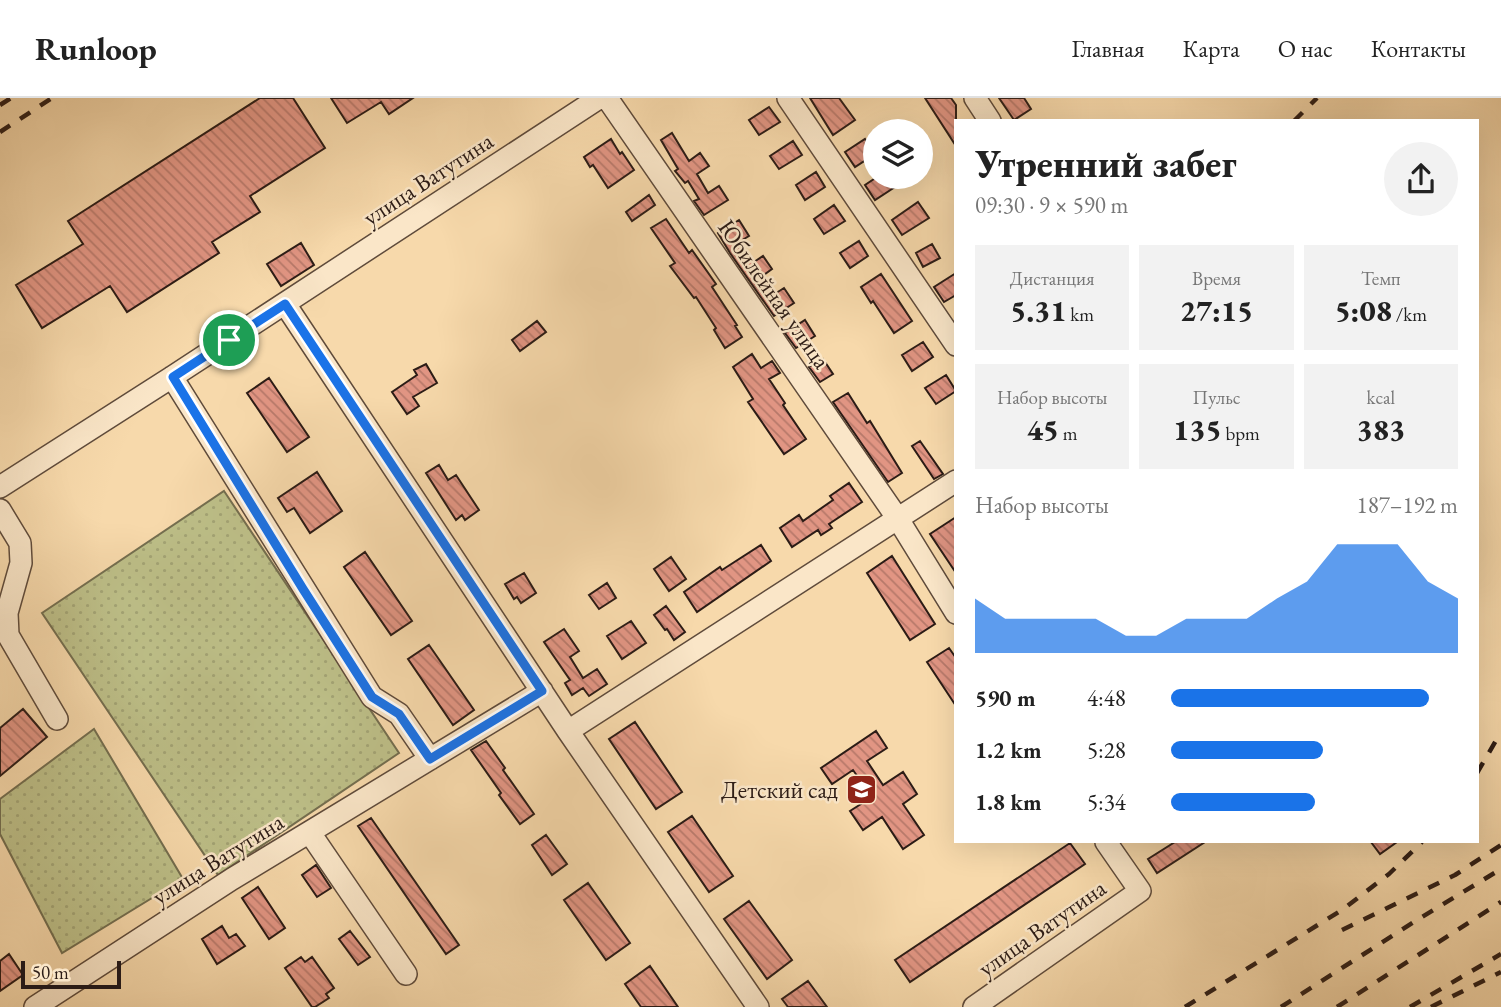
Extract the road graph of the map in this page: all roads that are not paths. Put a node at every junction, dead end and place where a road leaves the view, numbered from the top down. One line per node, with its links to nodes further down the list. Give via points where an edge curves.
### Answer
1 (599, 98): 6 (street, улица Ватутина)
2 (607, 98): 12 (street, Юбилейная улица)
3 (788, 98): 7 (street)
4 (975, 98): 5 (street)
5 (989, 119)
6 (285, 304): 8 (street, улица Ватутина); 14 (street)
7 (954, 342)
8 (173, 377): 10 (street, улица Ватутина); 17 (street, via 372,697 399,714)
9 (954, 482): 12 (street)
10 (0, 487)
11 (0, 510): 15 (street, via 20,543 21,563 7,613 8,635)
12 (898, 519): 13 (street, Юбилейная улица); 16 (street)
13 (954, 610)
14 (542, 691): 16 (street); 17 (street, улица Ватутина)
15 (57, 719)
16 (568, 732): 22 (street)
17 (430, 759): 18 (street, улица Ватутина)
18 (310, 833): 20 (street); 21 (street, улица Ватутина)
19 (1107, 843): 23 (street, улица Ватутина, via 1140,891)
20 (406, 974)
21 (36, 1007)
22 (758, 1007)
23 (974, 1007)

